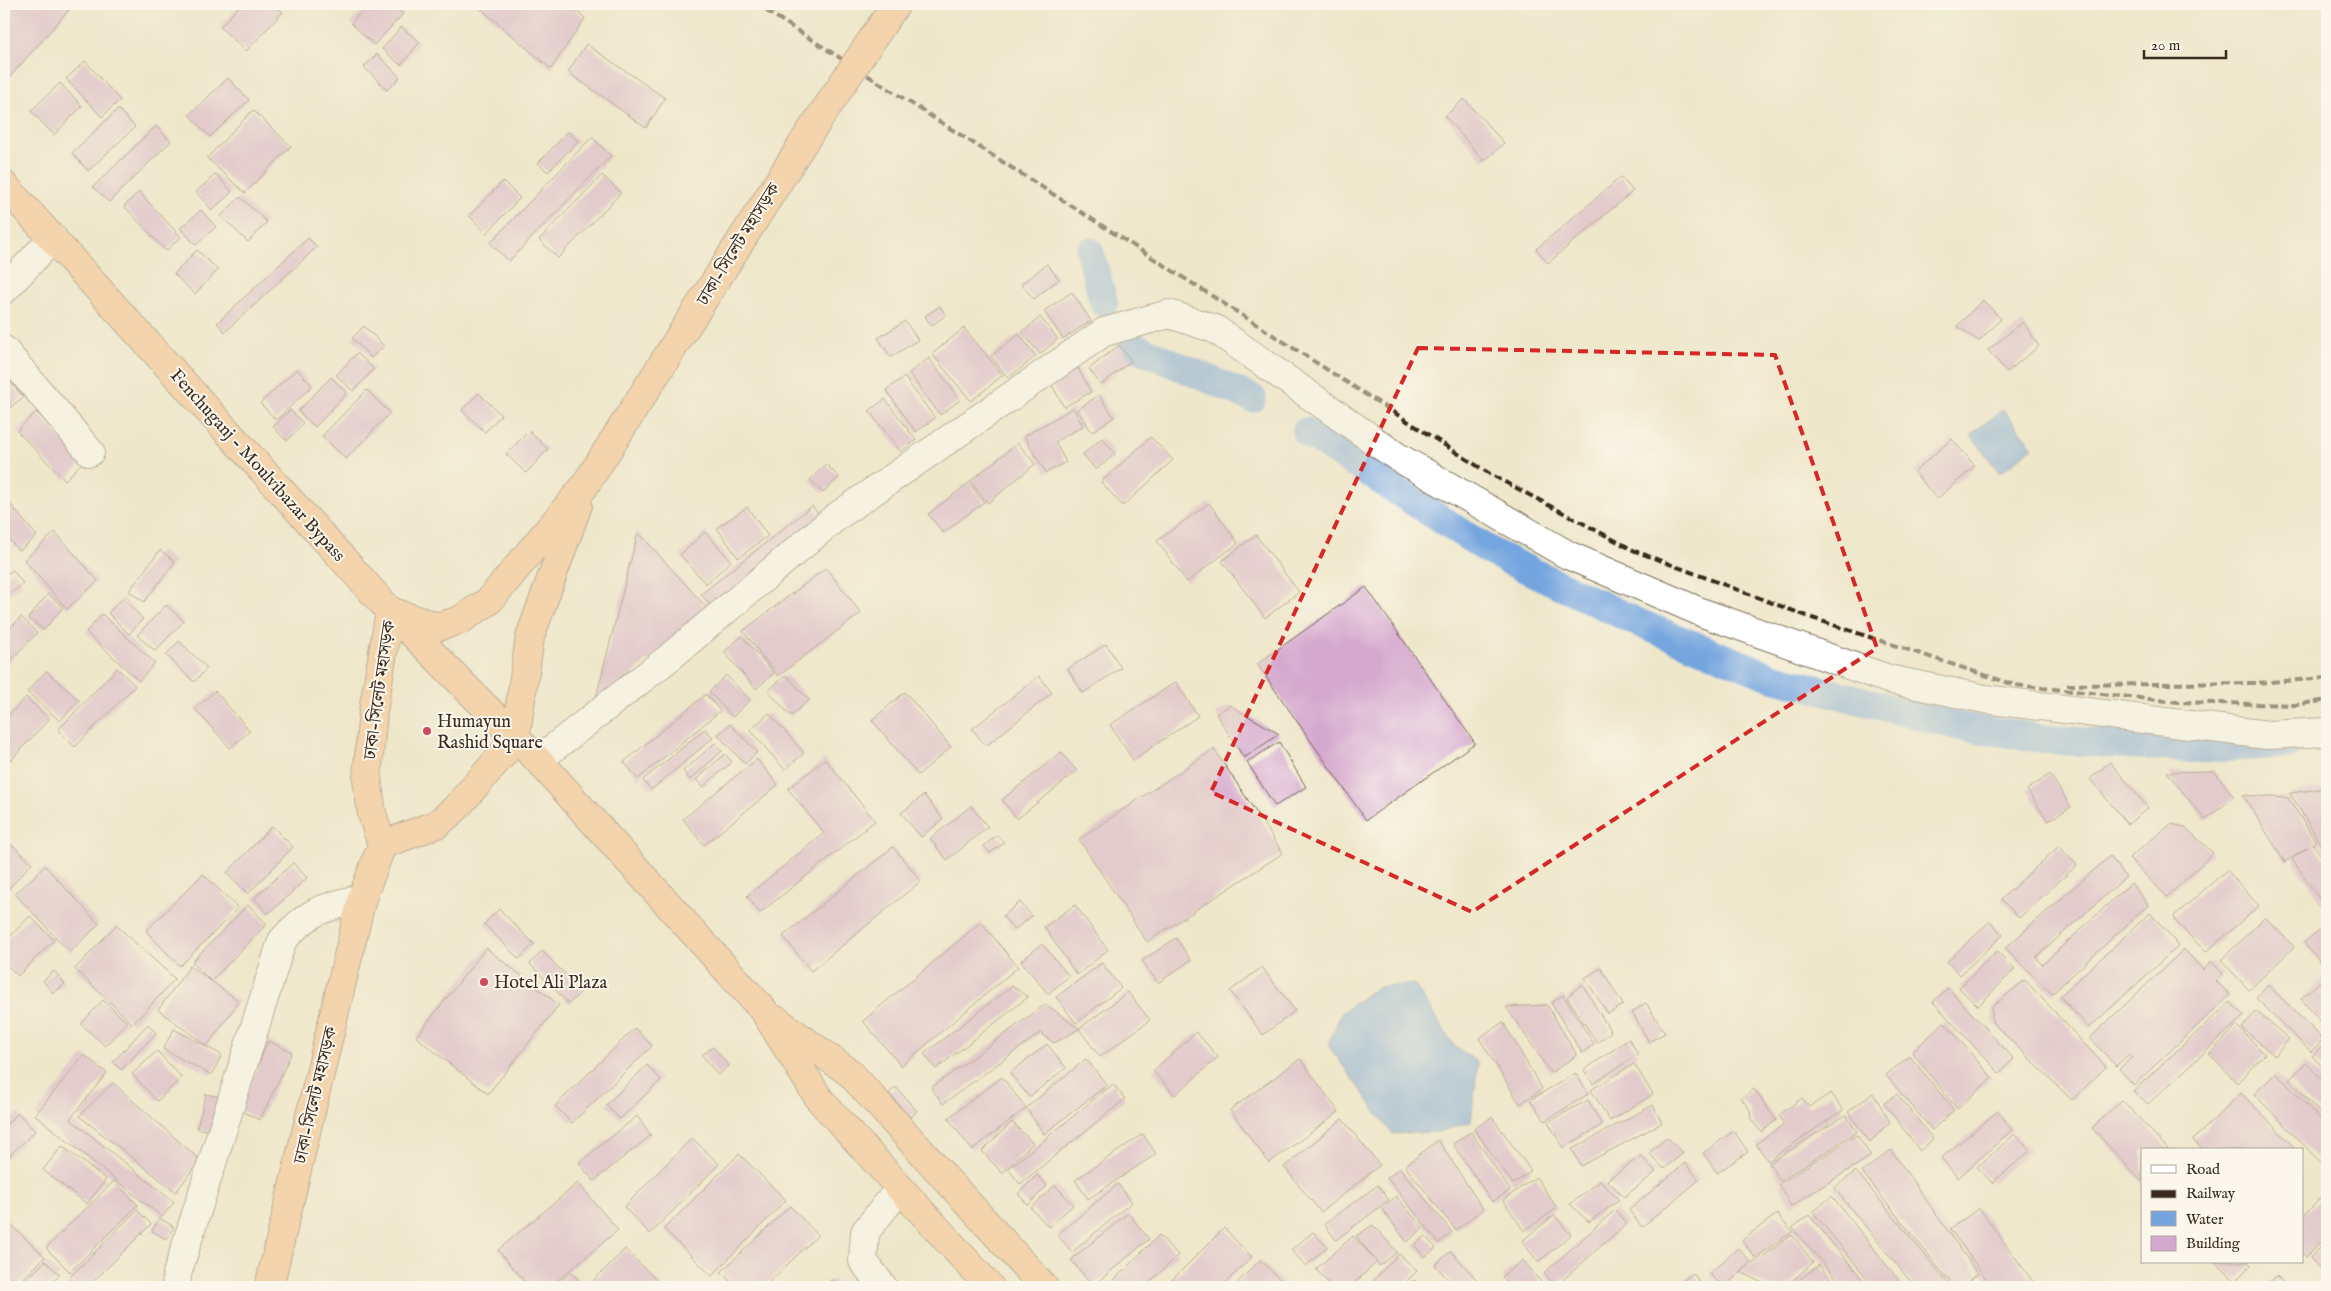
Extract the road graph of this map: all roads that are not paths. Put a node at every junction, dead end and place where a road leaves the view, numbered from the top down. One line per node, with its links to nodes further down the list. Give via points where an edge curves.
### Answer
1 (896, 4): 7 (highway, ঢাকা-সিলেট মহাসড়ক, bridge, via 805,140)
2 (4, 186): 3 (highway, Fenchuganj - Moulvibazar Bypass)
3 (53, 238): 4 (street); 8 (highway, Fenchuganj - Moulvibazar Bypass)
4 (4, 290)
5 (4, 350): 6 (street)
6 (90, 452)
7 (584, 487): 8 (highway, ঢাকা-সিলেট মহাসড়ক, via 489,601 438,627); 10 (highway, ঢাকা-সিলেট মহাসড়ক, via 530,637)
8 (390, 611): 10 (highway, Fenchuganj - Moulvibazar Bypass); 12 (highway, ঢাকা-সিলেট মহাসড়ক, via 373,711 367,778 372,814)
9 (2327, 732): 11 (street, via 2267,735 1984,699 1888,679 1703,613 1568,555 1396,456 1215,329 1169,314 1104,332 836,517 670,657)
10 (516, 740): 11 (highway, Fenchuganj - Moulvibazar Bypass); 12 (highway, via 456,808 437,824)
11 (538, 760): 14 (highway, Fenchuganj - Moulvibazar Bypass)
12 (382, 845): 13 (highway, ঢাকা-সিলেট মহাসড়ক)
13 (362, 898): 16 (street, via 317,910 294,927 282,941 176,1274); 17 (highway, ঢাকা-সিলেট মহাসড়ক)
14 (764, 1011): 15 (highway, via 820,1100); 20 (highway, via 850,1074)
15 (900, 1188): 18 (street, via 865,1232 864,1261); 19 (highway)
16 (176, 1287)
17 (269, 1287)
18 (883, 1287)
19 (990, 1287)
20 (1044, 1287)

